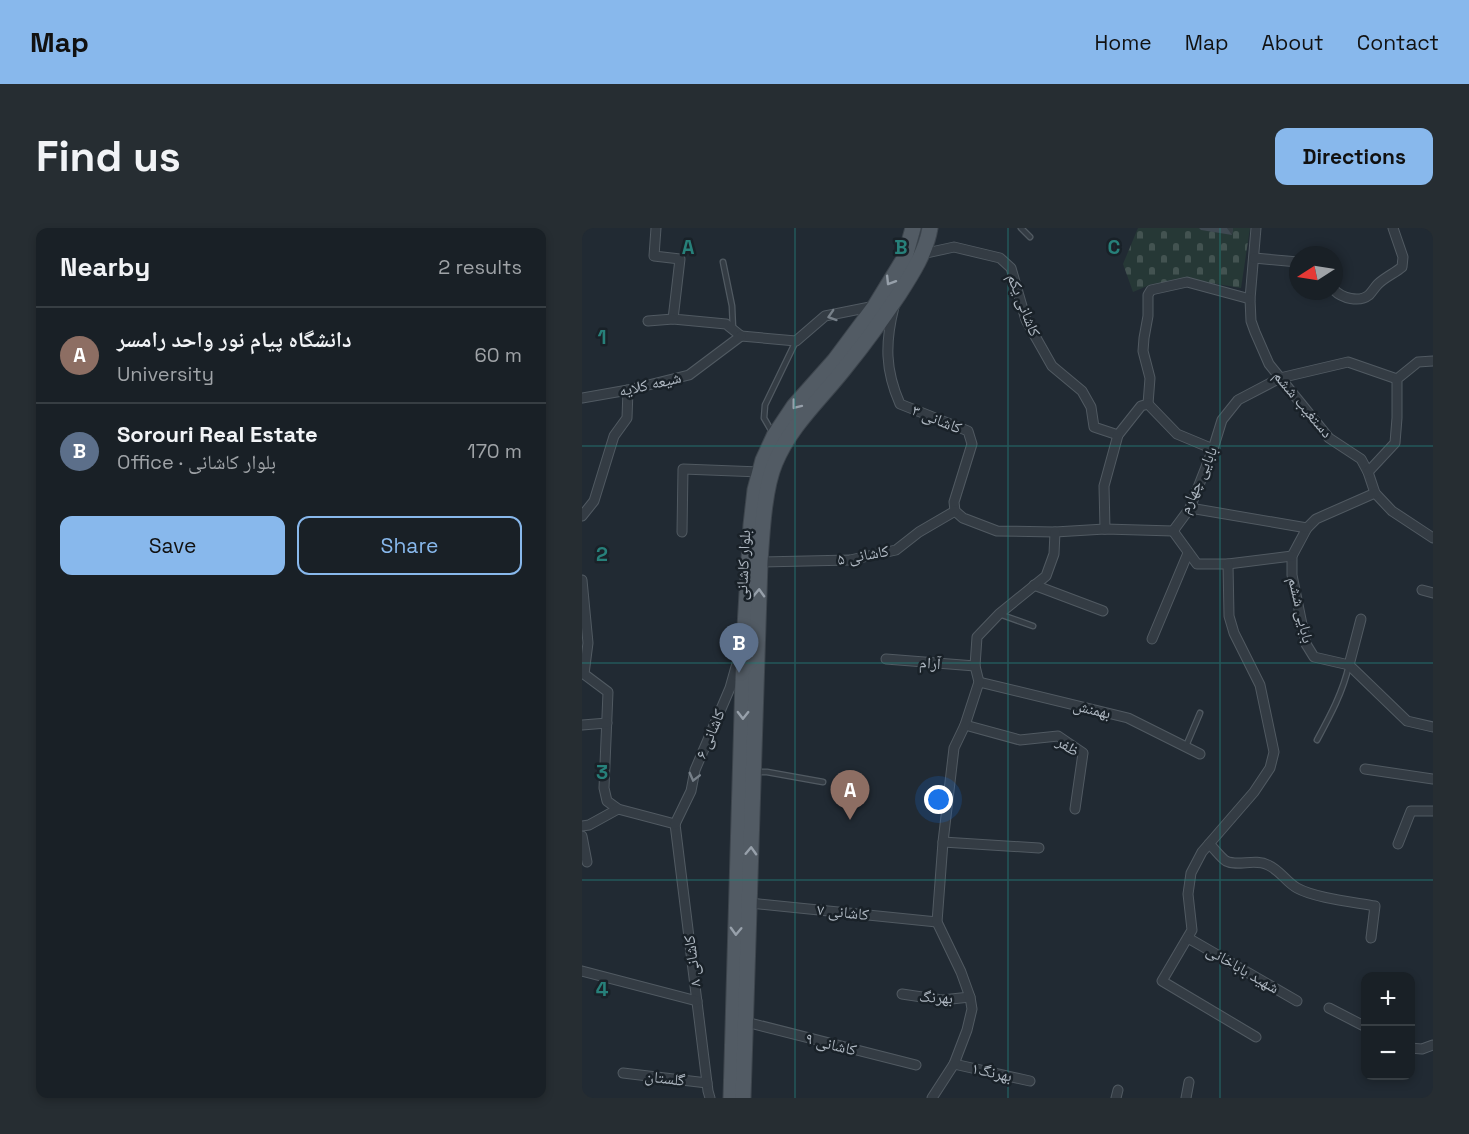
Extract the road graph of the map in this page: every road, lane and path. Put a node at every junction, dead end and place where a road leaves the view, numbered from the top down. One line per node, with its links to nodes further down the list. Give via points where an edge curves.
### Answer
1 (656, 228): 16 (street, via 654,256 680,259)
2 (913, 228): 15 (main road, بلوار کاشانی, one-way to 15, via 905,257)
3 (930, 228): 8 (main road, بلوار کاشانی)
4 (1021, 228): 7 (lane)
5 (1256, 228): 9 (street, دستغیب ششم)
6 (1393, 228): 12 (street, via 1403,257 1402,267 1367,297 1356,300)
7 (1030, 237)
8 (922, 254): 13 (main road, بلوار کاشانی); 27 (street, کاشانی یکم, via 954,247 1000,258 1011,268 1026,320 1052,366 1082,391 1091,407 1094,427)
9 (1254, 258): 10 (street); 14 (street, دستغیب ششم)
10 (1289, 261)
11 (723, 262): 18 (lane)
12 (1343, 296)
13 (896, 297): 34 (street, کاشانی ۳, via 887,355 892,387 900,404 968,431 972,444 954,502); 44 (main road, بلوار کاشانی, via 848,365 787,438 767,492)
14 (1250, 299): 22 (street, دستغیب ششم, via 1255,332); 26 (street, via 1188,282 1151,290 1143,351 1150,378)
15 (874, 306): 20 (street, one-way to 20, via 825,316); 28 (main road, بلوار کاشانی, one-way to 28)
16 (673, 319): 17 (street); 18 (street, via 726,324)
17 (648, 321)
18 (733, 329): 19 (street)
19 (741, 336): 20 (street); 24 (street, شیعه کلایه, via 689,375)
20 (796, 341): 28 (lane, via 765,405 764,418)
21 (1433, 361): 23 (street, via 1418,362)
22 (1280, 378): 23 (street, بابایی چهارم, via 1348,362); 29 (street, بابایی چهارم, via 1238,400 1222,420); 31 (street, دستغیب ششم, via 1329,438 1361,459)
23 (1397, 379): 31 (street, via 1395,442)
24 (628, 390): 25 (street, شیعه کلایه); 35 (street, via 627,418 614,436 594,501)
25 (582, 398)
26 (1148, 404): 27 (street, via 1141,406); 29 (street, via 1177,434)
27 (1118, 435): 37 (street, via 1104,486)
28 (774, 436): 30 (main road, بلوار کاشانی)
29 (1213, 449): 33 (street, بابایی چهارم)
30 (760, 472): 39 (street, via 683,469); 55 (main road, بلوار کاشانی, via 751,525)
31 (1368, 472): 32 (street, دستغیب ششم)
32 (1375, 493): 36 (street, بابایی ششم, via 1316,519); 41 (street, دستغیب ششم, via 1392,511)
33 (1190, 508): 36 (street); 38 (street, بابایی چهارم)
34 (955, 511): 40 (street, via 997,531); 44 (street, کاشانی ۵, via 896,550 850,560)
35 (582, 516)
36 (1307, 528): 43 (street, بابایی ششم)
37 (1105, 529): 38 (street, بابایی چهارم); 40 (street, بابایی چهارم)
38 (1173, 531): 42 (street)
39 (682, 532)
40 (1055, 532): 47 (street, via 1054,554 1046,576)
41 (1433, 538)
42 (1188, 553): 45 (street, via 1197,564); 54 (street)
43 (1292, 556): 45 (street); 57 (street, بابایی ششم, via 1306,644 1314,657)
44 (760, 562): 69 (main road, بلوار کاشانی, one-way to 44)
45 (1228, 564): 79 (street, via 1229,616 1260,685 1274,752 1270,768 1254,792)
46 (582, 580): 61 (street, via 588,643 584,674 608,692)
47 (1034, 585): 50 (street); 51 (street)
48 (1422, 590): 49 (street)
49 (1433, 593)
50 (1103, 611)
51 (999, 614): 53 (lane); 58 (street, via 977,637)
52 (1361, 619): 57 (street)
53 (1033, 626)
54 (1152, 639)
55 (744, 644): 75 (street, کاشانی ۶, one-way to 75, via 695,770 691,791); 83 (main road, بلوار کاشانی, one-way to 83)
56 (886, 659): 58 (street, آرام)
57 (1349, 665): 64 (street, via 1407,721); 65 (lane, via 1337,703)
58 (975, 666): 59 (street)
59 (979, 682): 63 (street); 66 (street, بهمنش, via 1128,718)
60 (1200, 713): 66 (lane)
61 (607, 723): 62 (street); 72 (street, via 604,788 607,801)
62 (582, 724)
63 (965, 725): 73 (street, ظفر, via 1020,740 1058,736 1083,753); 78 (street, via 954,748)
64 (1432, 725)
65 (1317, 740)
66 (1186, 746): 67 (street, بهمنش)
67 (1200, 754)
68 (1365, 769): 70 (street)
69 (753, 772): 71 (lane); 83 (main road, بلوار کاشانی, one-way to 69)
70 (1433, 778)
71 (823, 782)
72 (618, 809): 75 (street); 76 (street)
73 (1075, 809)
74 (1433, 812): 80 (street, via 1411,811)
75 (675, 824): 90 (street, کاشانی ۸)
76 (582, 826)
77 (582, 836): 82 (street)
78 (943, 842): 81 (street); 84 (street)
79 (1209, 844): 85 (street, via 1191,873 1188,894 1192,930); 86 (street, via 1227,861 1267,864 1305,893 1375,906)
80 (1398, 844)
81 (1039, 848)
82 (587, 862)
83 (744, 902): 84 (street, کاشانی ۷); 93 (main road, بلوار کاشانی); 105 (main road, بلوار کاشانی, one-way to 105)
84 (937, 922): 89 (street)
85 (1188, 938): 91 (street, شهید باباخانی); 95 (street, via 1162,981)
86 (1371, 938)
87 (582, 971): 90 (street)
88 (902, 994): 89 (street, بهرنگ, via 942,1000)
89 (970, 997): 98 (street, via 972,1009)
90 (697, 1001): 103 (street, کاشانی ۸)
91 (1297, 1001)
92 (1329, 1008): 94 (street)
93 (746, 1022): 99 (street, کاشانی ۹); 106 (main road, بلوار کاشانی)
94 (1361, 1024)
95 (1256, 1036)
96 (1433, 1045): 97 (street)
97 (1415, 1048)
98 (954, 1064): 101 (street, ۱بهرنگ); 107 (street)
99 (916, 1065)
100 (623, 1073): 103 (street, گلستان)
101 (1030, 1081)
102 (1189, 1082): 108 (street)
103 (707, 1083): 104 (street, کاشانی ۸)
104 (710, 1098)
105 (731, 1098)
106 (744, 1098)
107 (932, 1098)
108 (1186, 1098)

